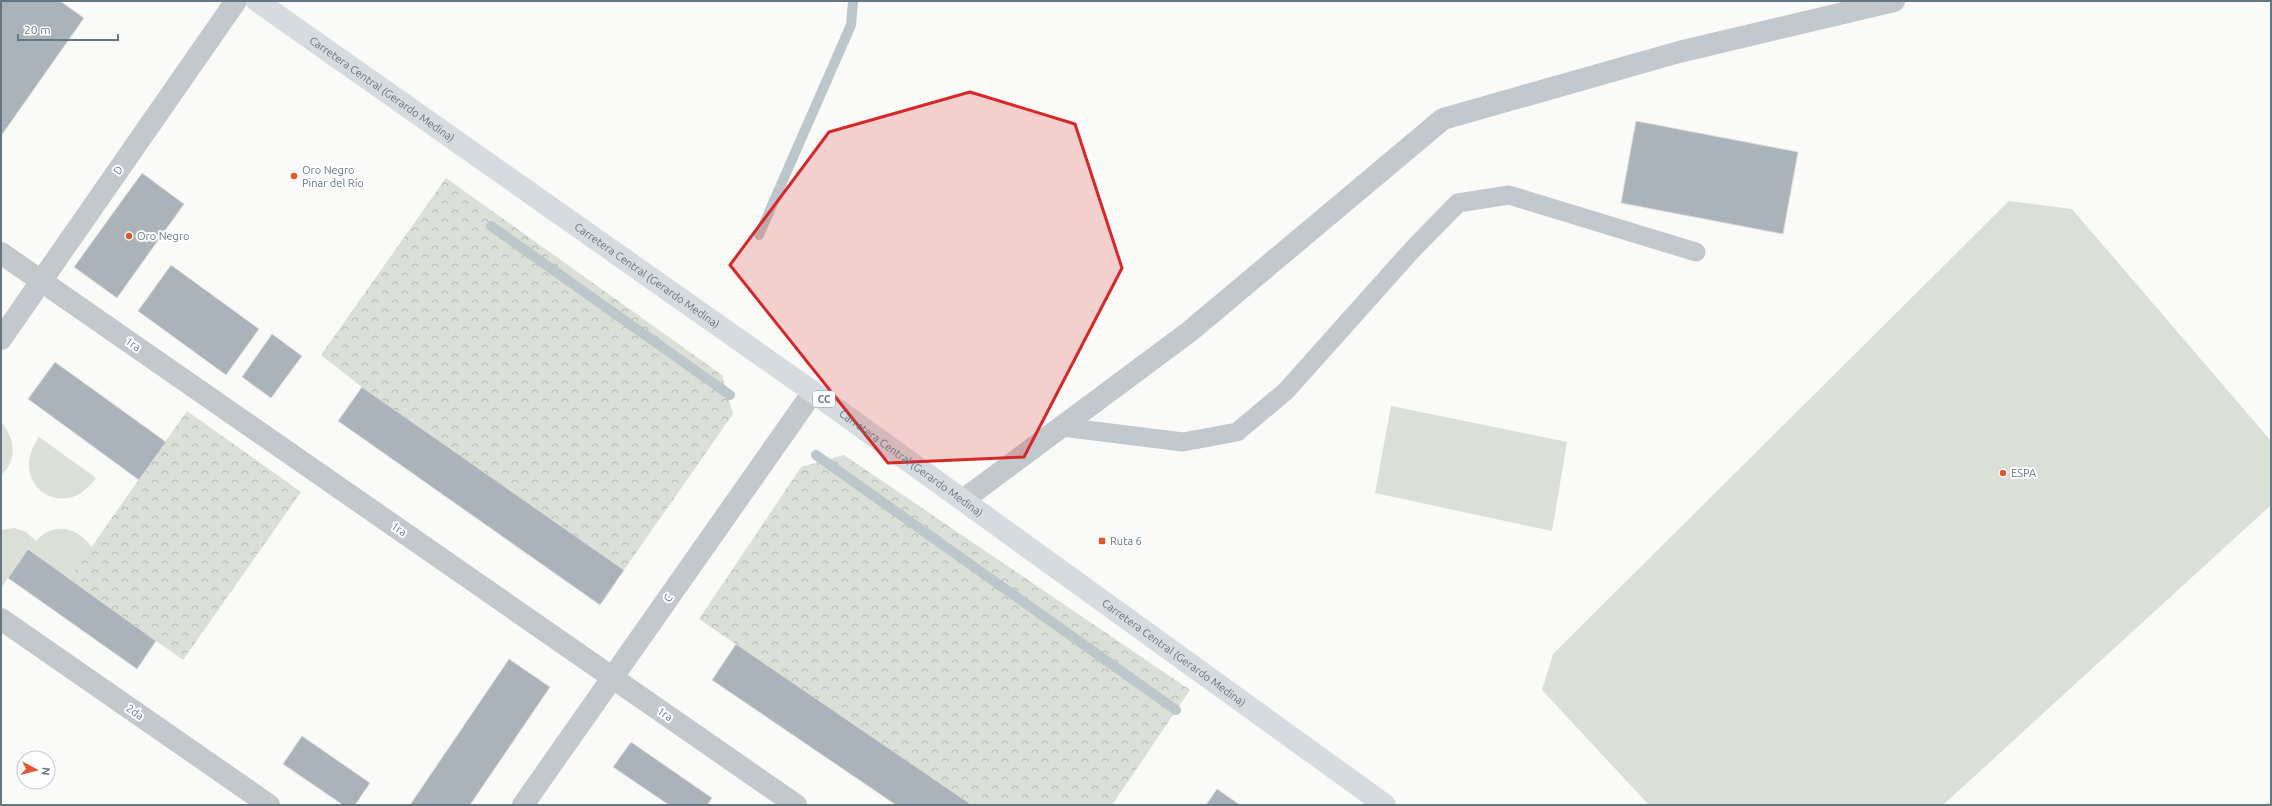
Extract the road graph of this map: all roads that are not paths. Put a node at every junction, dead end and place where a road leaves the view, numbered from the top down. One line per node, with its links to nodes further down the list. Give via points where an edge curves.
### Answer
1 (236, 1): 6 (street, D)
2 (257, 1): 8 (main road, Carretera Central (Gerardo Medina) / CC)
3 (1894, 1): 9 (street, via 1679,52 1443,119 1189,332)
4 (1696, 252): 9 (lane, via 1509,195 1458,203 1412,250 1286,391 1237,432 1183,442)
5 (1, 253): 6 (street, 1ra)
6 (41, 280): 7 (street, D); 12 (street, 1ra)
7 (1, 339)
8 (813, 392): 10 (main road, Carretera Central (Gerardo Medina) / CC); 12 (street, C)
9 (1062, 427): 10 (street)
10 (963, 500): 16 (main road, Carretera Central (Gerardo Medina) / CC)
11 (1, 619): 13 (street, 2da)
12 (612, 677): 14 (street, C); 15 (street, 1ra)
13 (269, 805)
14 (523, 805)
15 (796, 805)
16 (1385, 805)

